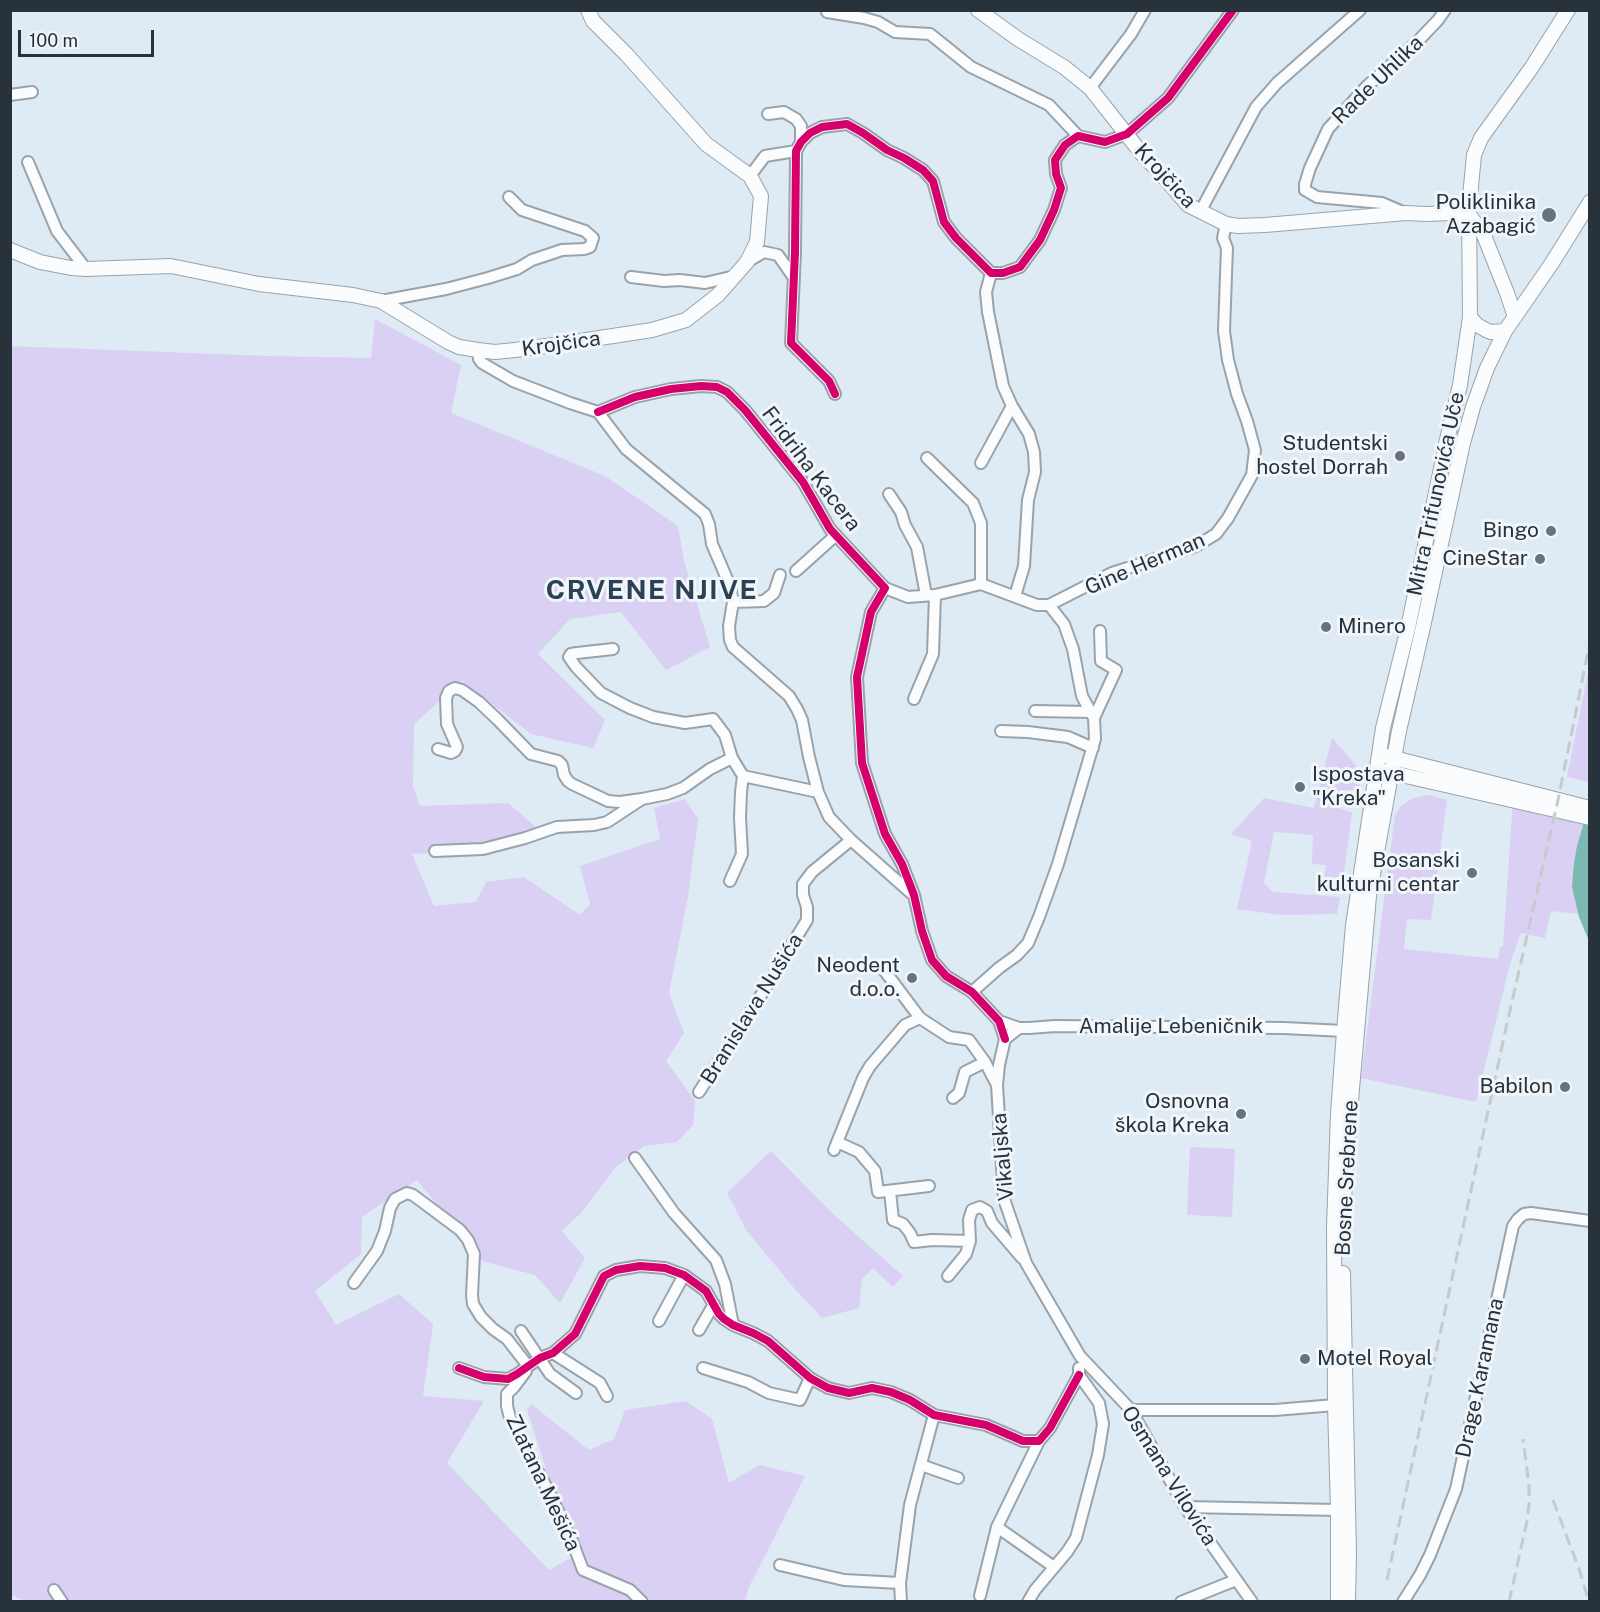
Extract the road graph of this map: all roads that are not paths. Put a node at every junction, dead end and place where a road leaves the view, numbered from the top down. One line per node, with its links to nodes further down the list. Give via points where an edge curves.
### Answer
1 (588, 10): 17 (main road, via 593,21 706,144)
2 (978, 10): 9 (main road, Krojčica)
3 (1145, 10): 9 (street)
4 (1233, 10): 13 (street, via 1168,98)
5 (1360, 10): 20 (street, via 1276,82 1256,107)
6 (1445, 10): 21 (street, Rade Uhlika, via 1328,129 1305,184 1305,190 1317,197 1382,203)
7 (1568, 10): 22 (main road, Mitra Trifunovića Uče, via 1478,143 1472,162)
8 (827, 12): 14 (street, via 878,22 895,32 930,34 971,67 1049,105)
9 (1090, 88): 13 (main road, Krojčica)
10 (32, 92): 11 (street)
11 (10, 95)
12 (768, 114): 15 (street, via 784,112 796,119 801,126)
13 (1127, 134): 14 (street, via 1105,142); 20 (main road, Krojčica, via 1188,205)
14 (1078, 136): 27 (street, via 1065,145 1056,160 1061,188 1040,240 1020,267)
15 (799, 146): 17 (street, via 765,156); 27 (street, via 810,133 822,127 847,124 923,170 933,181 944,222); 30 (street)
16 (28, 162): 26 (street, via 57,231)
17 (750, 176): 25 (main road, Krojčica, via 761,196 757,242)
18 (509, 197): 31 (street, Krojčica, via 522,210 585,231 593,238 590,247 562,250 517,269 446,289)
19 (1590, 202): 33 (main road, Mitra Trifunovića Uče)
20 (1200, 212): 23 (main road, Krojčica)
21 (1406, 213): 22 (main road, Krojčica); 23 (main road, Krojčica)
22 (1470, 216): 32 (main road, Mitra Trifunovića Uče); 33 (main road, via 1483,233)
23 (1226, 225): 50 (street, Gine Herman, via 1224,331 1228,360 1254,450 1252,475 1216,534 1196,546 1112,573)
24 (12, 254): 26 (main road, Krojčica)
25 (747, 262): 28 (main road, Krojčica); 30 (street, via 764,252 778,255)
26 (86, 269): 31 (main road, Krojčica, via 171,266 259,284)
27 (990, 273): 37 (street, via 986,292 988,312 1003,386)
28 (735, 276): 29 (street, via 705,283); 35 (main road, Krojčica, via 718,295 686,320 674,324 515,351)
29 (631, 277)
30 (794, 278): 36 (street, via 791,343 822,372)
31 (381, 301): 35 (main road, Krojčica, via 448,342)
32 (1470, 317): 34 (main road, via 1486,330); 59 (main road, Mitra Trifunovića Uče, via 1460,385)
33 (1515, 318): 34 (main road, Mitra Trifunovića Uče)
34 (1505, 331): 61 (main road, Mitra Trifunovića Uče, via 1470,416)
35 (478, 350): 38 (street, via 482,363 513,381)
36 (835, 394)
37 (1012, 406): 40 (street); 48 (street, via 1029,434 1035,472 1028,501 1024,566)
38 (598, 412): 42 (street, Fridriha Kacera, via 657,392 701,386 727,392 803,482); 49 (street, via 626,449 705,514)
39 (927, 458): 45 (street, via 973,503 981,523)
40 (981, 463)
41 (889, 494): 47 (street, via 917,547)
42 (836, 535): 43 (street, Fridriha Kacera); 46 (street, Fridriha Kacera)
43 (796, 571)
44 (780, 575): 49 (street, via 774,593 764,601)
45 (981, 584): 47 (street); 48 (street)
46 (885, 588): 47 (street, via 908,597); 73 (street, via 871,612 857,677 862,764 885,834)
47 (931, 595): 53 (street, via 933,654)
48 (1014, 596): 50 (street)
49 (733, 603): 65 (street, via 729,626 733,647 793,702 802,720)
50 (1049, 605): 55 (street, via 1064,624 1082,696)
51 (1100, 631): 55 (street, via 1101,661 1116,670)
52 (613, 649): 60 (street, via 577,652 569,657 601,693 630,708 685,723 713,720 725,735)
53 (914, 699)
54 (1035, 711): 55 (street)
55 (1092, 715): 57 (street)
56 (1001, 731): 57 (street, via 1068,737)
57 (1093, 747): 75 (street, via 1058,864 1028,943)
58 (438, 749): 66 (street, via 451,753 457,747 447,724 446,698 448,691 455,688 479,702 531,754 558,761 567,782 608,801)
59 (1378, 754): 61 (main road); 62 (main road, Mitra Trifunovića Uče)
60 (732, 758): 64 (street); 66 (street, via 683,788)
61 (1394, 758): 63 (main road, Bosne Srebrene); 67 (main road)
62 (1376, 770): 63 (main road); 79 (main road, Bosne Srebrene, via 1353,925)
63 (1391, 773): 67 (main road); 131 (main road, Bosne Srebrene, via 1365,928 1341,1233)
64 (743, 776): 65 (street); 72 (street, via 742,854)
65 (818, 792): 70 (street, via 828,817)
66 (642, 799): 71 (street, via 607,822 556,826 483,849)
67 (1566, 807): 68 (main road); 69 (main road)
68 (1590, 808)
69 (1590, 818)
70 (851, 840): 73 (street); 83 (street, Branislava Nušića, via 803,884 807,920)
71 (435, 851)
72 (730, 881)
73 (914, 895): 75 (street, via 932,960 946,976)
74 (884, 970): 76 (street, Vikaljska)
75 (972, 993): 77 (street)
76 (920, 1018): 81 (street, Vikaljska, via 949,1037 969,1040); 87 (street, via 905,1025 870,1066 836,1146 859,1152 875,1171 878,1192)
77 (999, 1021): 78 (street, Amalije Lebeničnik); 80 (street)
78 (1019, 1028): 79 (street, Amalije Lebeničnik); 80 (street)
79 (1344, 1030): 109 (main road, Bosne Srebrene, via 1334,1227)
80 (1005, 1038): 82 (street, Vikaljska)
81 (985, 1062): 82 (street, Vikaljska); 84 (street, via 965,1072 959,1093)
82 (997, 1085): 90 (street, Vikaljska, via 1004,1199)
83 (699, 1092)
84 (953, 1098)
85 (635, 1158): 96 (street, via 674,1213 716,1260)
86 (929, 1186): 87 (street)
87 (890, 1191): 89 (street, via 893,1220 903,1224 914,1242)
88 (1590, 1221): 132 (street, Drage Karamana, via 1531,1213 1518,1218 1513,1226 1456,1490 1430,1555)
89 (970, 1241): 90 (street, Vikaljska, via 969,1220 972,1210 980,1207); 92 (street, Vikaljska, via 966,1254)
90 (1026, 1263): 100 (street, Vikaljska)
91 (684, 1275): 94 (street, Zlatana Mešića, via 706,1291); 95 (street); 99 (street, Zlatana Mešića, via 665,1268 640,1266 610,1272 604,1276 575,1334)
92 (948, 1276)
93 (354, 1283): 102 (street, via 377,1251 395,1199 407,1193 413,1195 468,1240 474,1254 474,1304 481,1317 507,1339)
94 (714, 1304): 96 (street, Zlatana Mešića, via 719,1314); 97 (street)
95 (659, 1321)
96 (733, 1325): 106 (street, Zlatana Mešića, via 768,1341)
97 (699, 1330)
98 (520, 1331): 101 (street)
99 (553, 1353): 101 (street, Zlatana Mešića); 108 (street, via 600,1383)
100 (1080, 1356): 105 (street); 110 (street, Osmana Vilovića)
101 (540, 1358): 102 (street, Zlatana Mešića); 107 (street, via 550,1374)
102 (528, 1366): 103 (street, Zlatana Mešića, via 508,1379 484,1377); 125 (street, Zlatana Mešića, via 507,1394 510,1418 583,1570 630,1590)
103 (459, 1368)
104 (703, 1368): 106 (street, via 769,1393 800,1400)
105 (1079, 1374): 112 (street); 119 (street, via 1099,1403 1103,1424 1076,1538)
106 (810, 1378): 111 (street, Zlatana Mešića, via 849,1393 872,1388 891,1392)
107 (576, 1393)
108 (607, 1396)
109 (1335, 1405): 110 (street, via 1275,1410); 116 (main road, Bosne Srebrene)
110 (1131, 1410): 115 (street, Osmana Vilovića)
111 (934, 1415): 112 (street, Zlatana Mešića); 113 (street)
112 (1039, 1441): 117 (street)
113 (921, 1465): 114 (street); 121 (street, via 910,1505)
114 (958, 1478)
115 (1185, 1507): 116 (street); 120 (street, Osmana Vilovića)
116 (1338, 1510): 130 (main road, Bosne Srebrene)
117 (997, 1527): 119 (street); 123 (street)
118 (780, 1565): 121 (street, via 844,1580)
119 (1054, 1567): 127 (street)
120 (1236, 1580): 128 (street); 129 (street, Osmana Vilovića)
121 (900, 1583): 126 (street)
122 (54, 1590): 124 (street)
123 (980, 1596)
124 (62, 1602)
125 (642, 1602)
126 (901, 1602)
127 (1028, 1602)
128 (1181, 1602)
129 (1252, 1602)
130 (1338, 1602)
131 (1348, 1602)
132 (1403, 1602)

